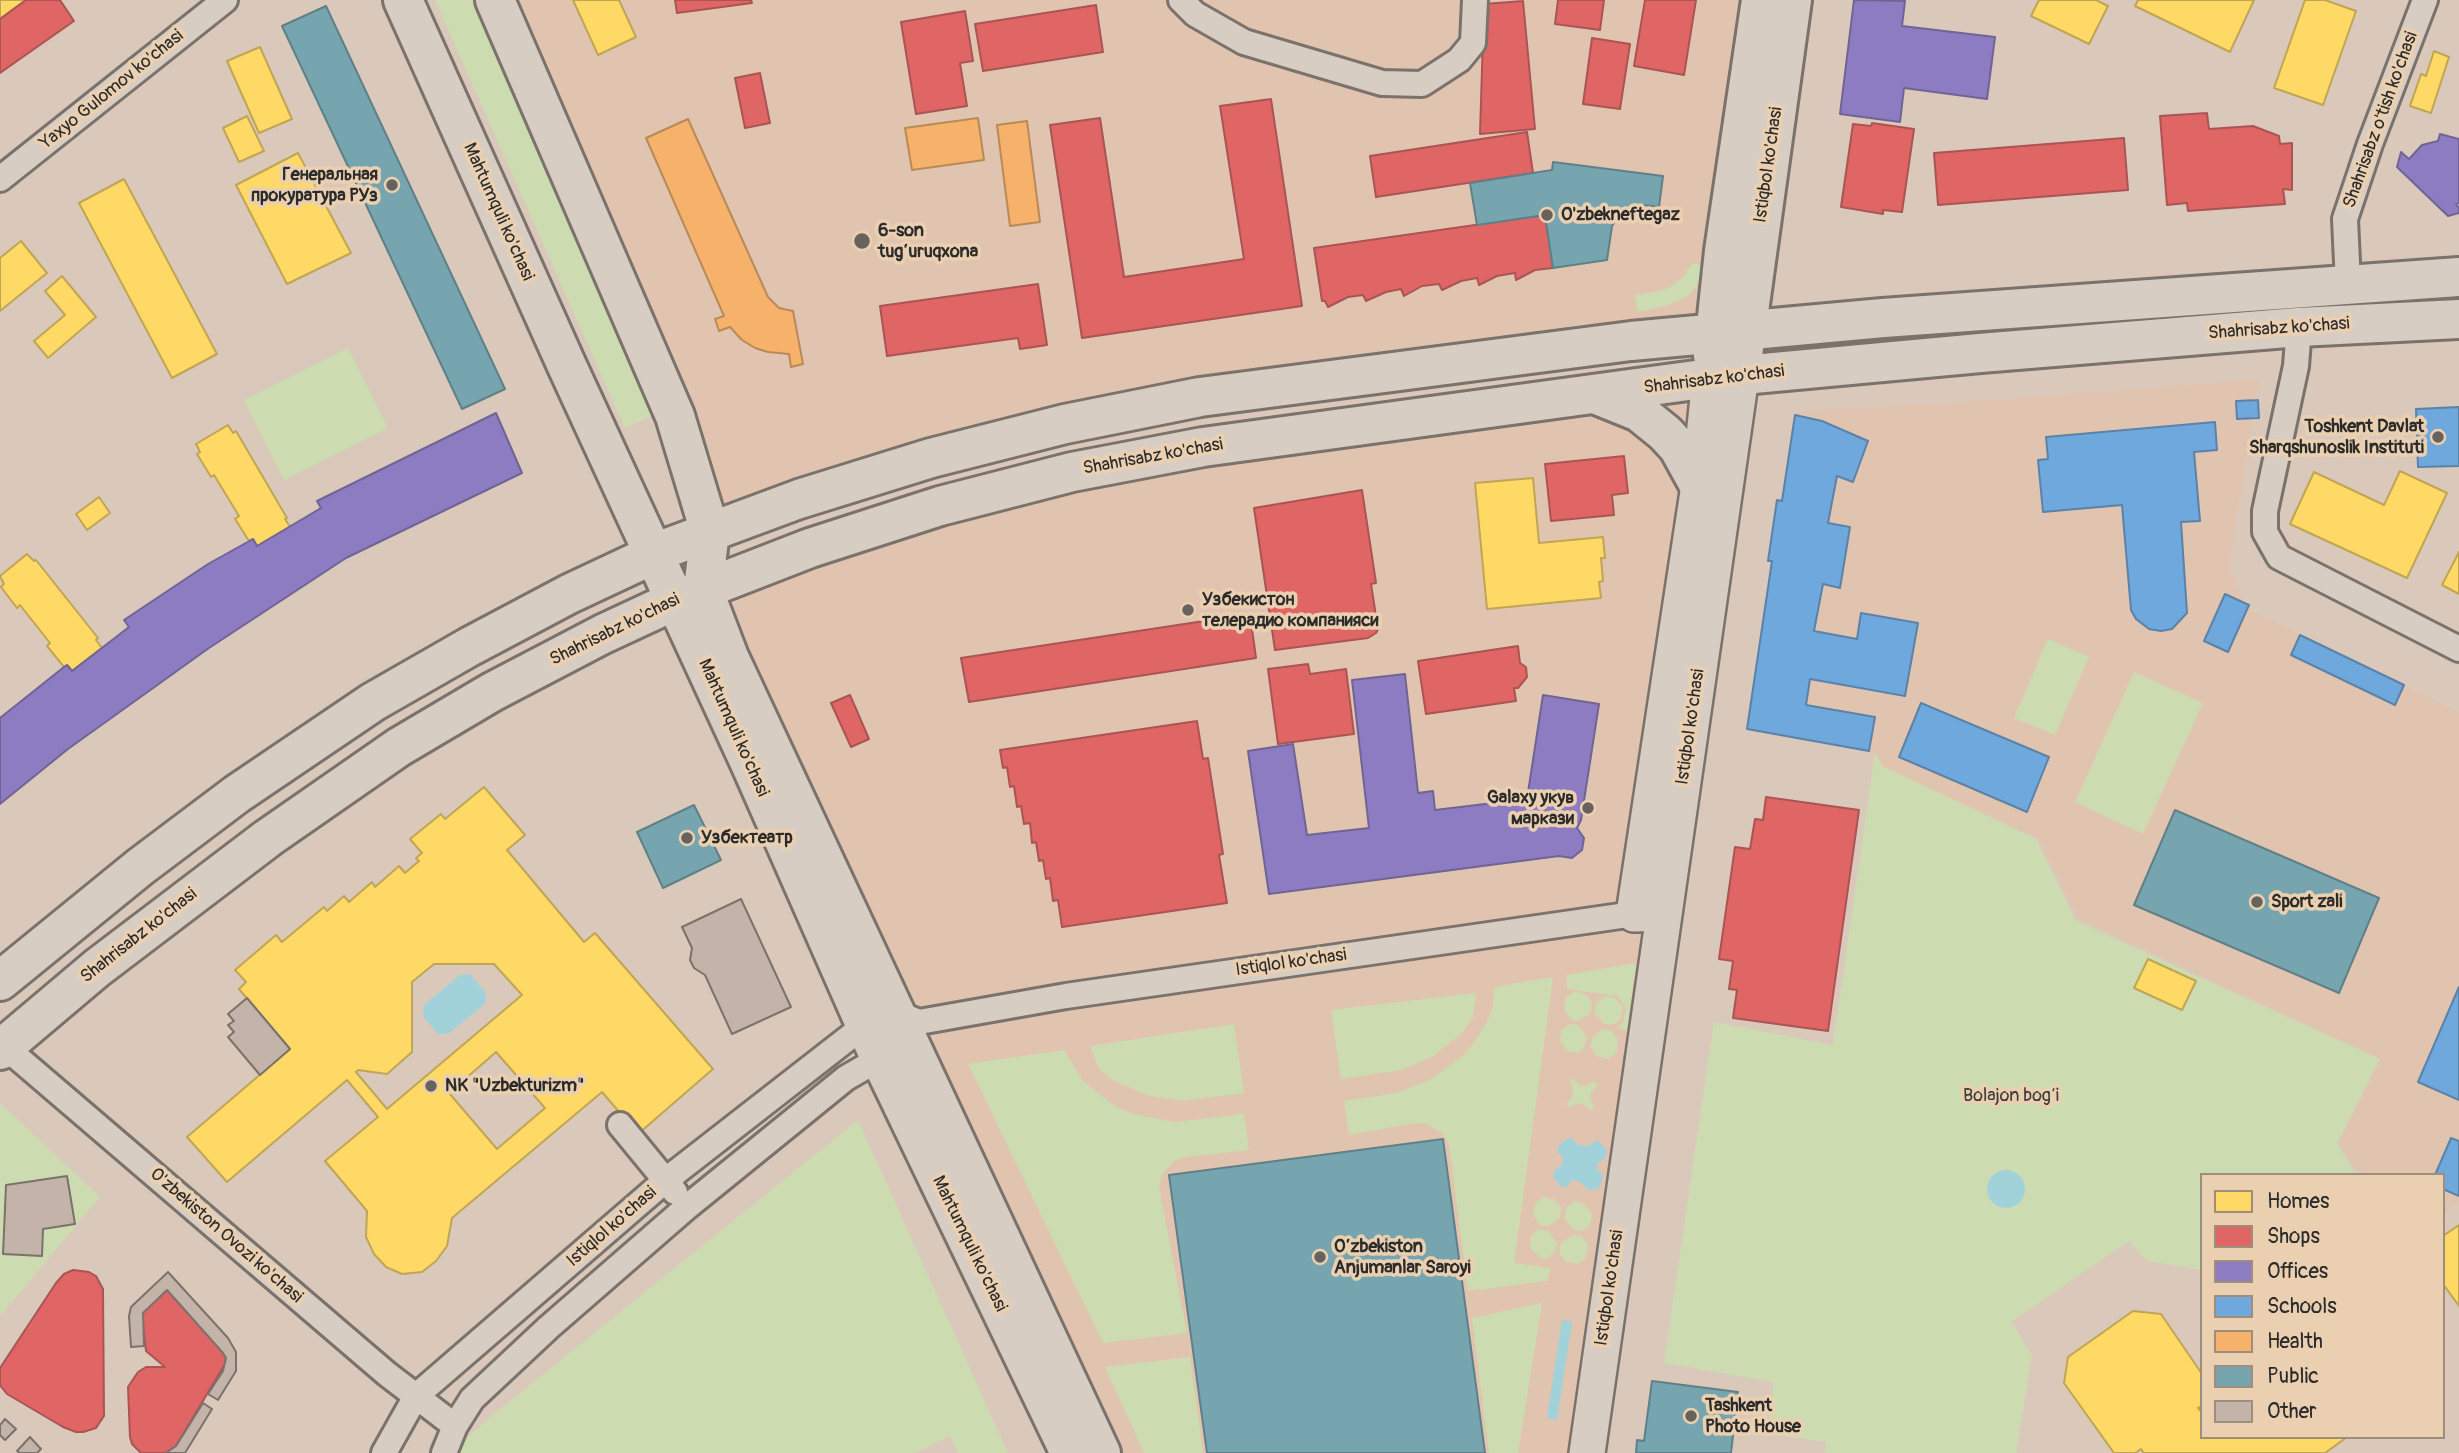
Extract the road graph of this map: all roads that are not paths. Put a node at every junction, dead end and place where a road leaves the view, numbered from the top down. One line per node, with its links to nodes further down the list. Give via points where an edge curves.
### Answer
1 (225, 0): 9 (street, Yaxyo Gulomov ko'chasi)
2 (403, 0): 19 (main road, Mahtumquli ko'chasi)
3 (495, 0): 18 (main road, via 675,416)
4 (1181, 0): 5 (street, via 1244,42 1382,83 1422,84 1459,60 1473,43)
5 (1475, 0)
6 (1761, 0): 14 (main road, Istiqbol ko'chasi, via 1724,251)
7 (1792, 0): 14 (main road, Istiqbol ko'chasi)
8 (2425, 0): 11 (street, Shahrisabz o'tish ko'chasi, via 2345,219)
9 (0, 179)
10 (2459, 277): 11 (main road)
11 (2348, 284): 14 (main road)
12 (2459, 319): 13 (main road, Shahrisabz ko'chasi)
13 (2299, 327): 15 (main road, Shahrisabz ko'chasi); 21 (street, via 2265,532 2279,557)
14 (1731, 330): 15 (main road, Istiqbol ko'chasi); 18 (main road, via 1200,397 1133,410 931,458)
15 (1726, 377): 16 (main road, Shahrisabz ko'chasi); 17 (street, Istiqbol ko'chasi); 22 (street, Istiqbol ko'chasi)
16 (1597, 395): 17 (main road, via 1639,412 1665,433); 20 (main road, Shahrisabz ko'chasi, via 1203,447 1072,472 849,535)
17 (1699, 485): 22 (street, Istiqbol ko'chasi)
18 (710, 532): 19 (main road); 20 (main road)
19 (654, 554): 20 (main road, Mahtumquli ko'chasi); 23 (main road, via 569,594 373,702 192,826)
20 (689, 595): 24 (main road, Mahtumquli ko'chasi); 25 (main road, Shahrisabz ko'chasi, via 492,692 399,747 224,870)
21 (2459, 649)
22 (1649, 913): 24 (street, Istiqlol ko'chasi, via 1066,996); 35 (street, Istiqbol ko'chasi)
23 (0, 981)
24 (894, 1032): 27 (street, Istiqlol ko'chasi); 28 (street, Istiqlol ko'chasi, via 846,1078); 33 (main road, Mahtumquli ko'chasi); 34 (main road, Mahtumquli ko'chasi)
25 (1, 1046): 29 (street, O'zbekiston Ovozi ko'chasi)
26 (620, 1125): 27 (street)
27 (666, 1180): 28 (street); 29 (street, Istiqlol ko'chasi)
28 (687, 1207): 30 (street, Istiqlol ko'chasi, via 472,1399)
29 (416, 1396): 30 (street, O'zbekiston Ovozi ko'chasi); 31 (street, Istiqlol ko'chasi)
30 (455, 1426): 32 (street, Istiqlol ko'chasi)
31 (384, 1453)
32 (444, 1453)
33 (1070, 1453)
34 (1101, 1453)
35 (1587, 1453)

